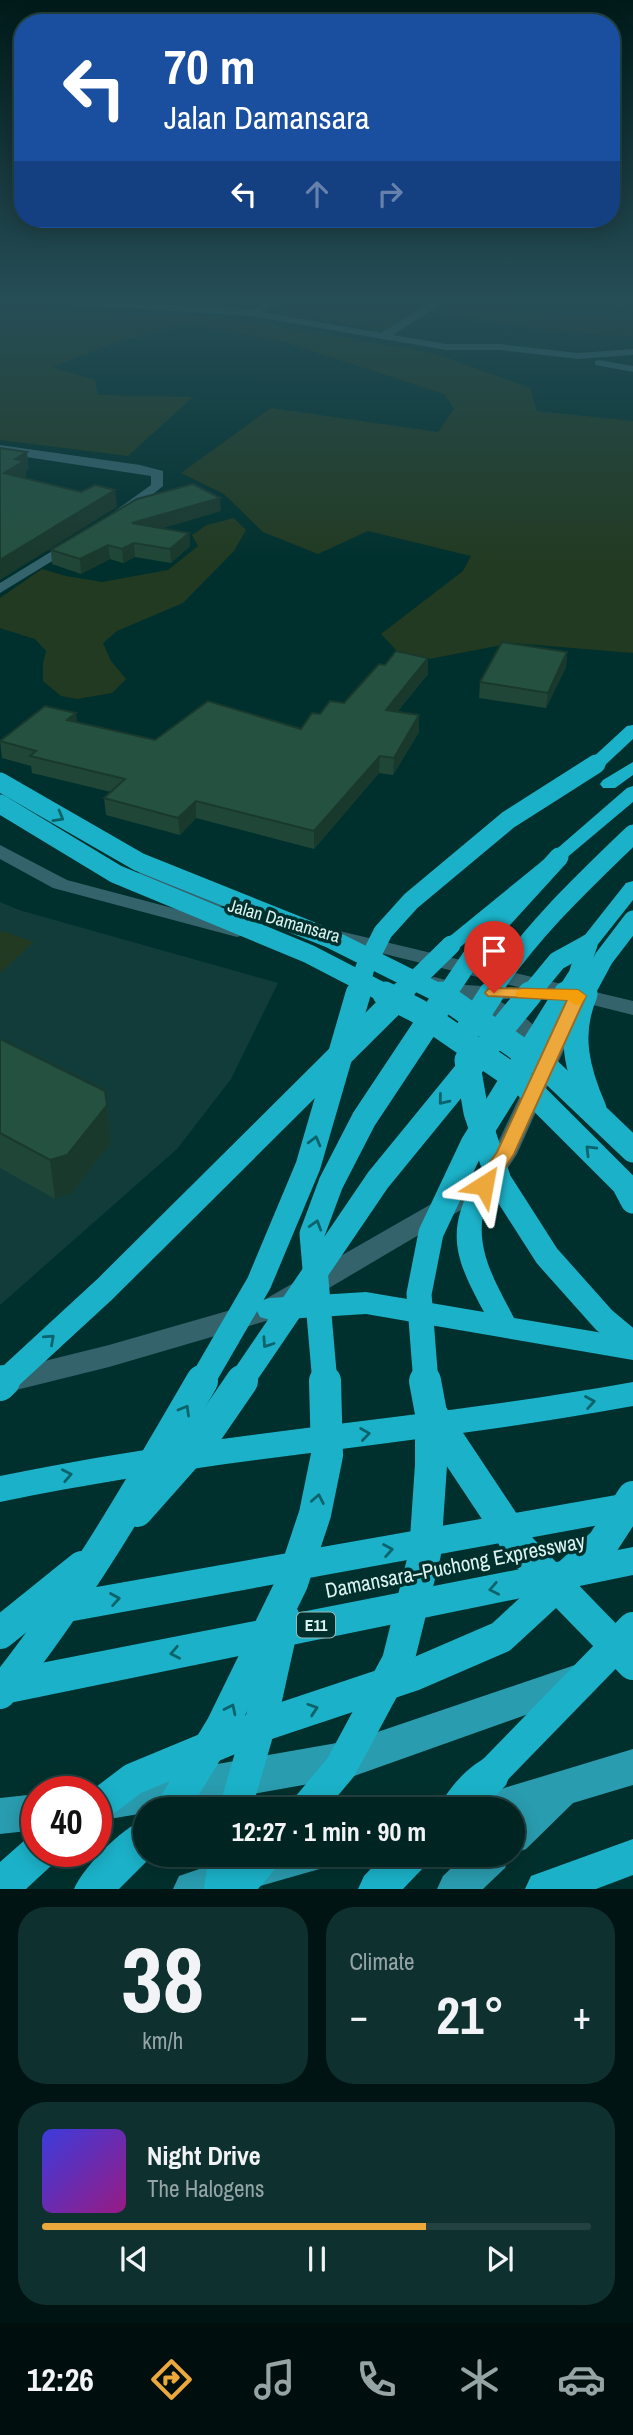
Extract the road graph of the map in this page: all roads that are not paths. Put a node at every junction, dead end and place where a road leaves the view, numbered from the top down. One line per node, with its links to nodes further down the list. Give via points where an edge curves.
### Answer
1 (0, 449): 2 (street, via 158,474 157,486)
2 (110, 520)
3 (90, 532): 4 (street)
4 (0, 589)
5 (633, 730): 8 (highway)
6 (633, 741): 8 (highway)
7 (633, 767): 8 (highway)
8 (602, 774): 42 (highway, one-way to 8, bridge, via 46,1636 134,1498 259,1283 308,1166 365,968 383,932 411,901 508,820)
9 (0, 782): 23 (highway, one-way to 23, bridge, via 139,862 331,939 433,988 550,1070)
10 (633, 792): 15 (highway)
11 (0, 804): 26 (highway, one-way to 11, bridge, via 624,1184 524,1084 418,1011 309,954 116,874)
12 (0, 816): 20 (street, Jalan Damansara, via 248,913)
13 (633, 834): 29 (highway, bridge, via 512,959 463,1037 476,1112 499,1181 547,1256)
14 (0, 851): 19 (street, Jalan Damansara, via 60,884 332,960)
15 (559, 857): 30 (highway, one-way to 15, bridge, via 125,1270 451,944); 37 (highway, one-way to 15, bridge, via 315,1514 327,1455 312,1234 321,1209 364,1119 481,943)
16 (633, 887): 18 (highway)
17 (633, 920): 24 (highway, bridge, via 608,950 585,992 574,1035 585,1090 601,1124)
18 (589, 944): 32 (highway, bridge, via 578,975 473,1144 431,1233 419,1294 422,1363); 40 (highway, one-way to 40, bridge, via 557,961 377,1180 207,1432 102,1551)
19 (466, 992): 20 (street, Jalan Damansara); 22 (street, via 525,1026)
20 (578, 996): 21 (street, Jalan Damansara); 22 (street)
21 (633, 1008)
22 (551, 1055): 25 (street, via 505,1154)
23 (633, 1150)
24 (633, 1164)
25 (484, 1185): 27 (street); 28 (highway, via 470,1214 469,1244)
26 (633, 1201)
27 (270, 1309): 28 (highway, via 366,1303); 30 (street)
28 (505, 1326): 29 (highway)
29 (633, 1346)
30 (0, 1384)
31 (633, 1394): 33 (highway, one-way to 31, via 76,1473 534,1412)
32 (431, 1413): 41 (highway, bridge, via 521,1549); 48 (highway, bridge, via 425,1553 398,1661 341,1767)
33 (0, 1489)
34 (633, 1497): 45 (highway, one-way to 34, bridge, via 132,1779 266,1724 413,1675 501,1637 603,1543)
35 (633, 1505): 38 (highway, Damansara–Puchong Expressway, one-way to 35)
36 (633, 1561): 42 (highway, Damansara–Puchong Expressway / E11, one-way to 42)
37 (292, 1583): 46 (highway, one-way to 37, bridge, via 222,1726); 47 (highway, bridge)
38 (0, 1620)
39 (633, 1628): 49 (highway, bridge)
40 (0, 1633)
41 (633, 1663): 51 (main road, via 354,1758)
42 (0, 1691)
43 (633, 1768): 44 (main road)
44 (564, 1788): 50 (main road); 54 (main road)
45 (112, 1793)
46 (179, 1797)
47 (239, 1797)
48 (316, 1797)
49 (469, 1797)
50 (525, 1800)
51 (112, 1802)
52 (21, 1814): 53 (main road)
53 (0, 1816)
54 (525, 1825)
55 (133, 1849): 64 (highway)
56 (633, 1857): 70 (highway)
57 (22, 1867): 63 (highway)
58 (223, 1867): 66 (highway, bridge)
59 (256, 1867): 67 (highway, bridge)
60 (261, 1867): 65 (main road)
61 (398, 1867): 68 (highway)
62 (479, 1867): 69 (main road)
63 (0, 1887)
64 (93, 1889)
65 (192, 1889)
66 (219, 1889)
67 (237, 1889)
68 (377, 1889)
69 (456, 1889)
70 (544, 1889)

